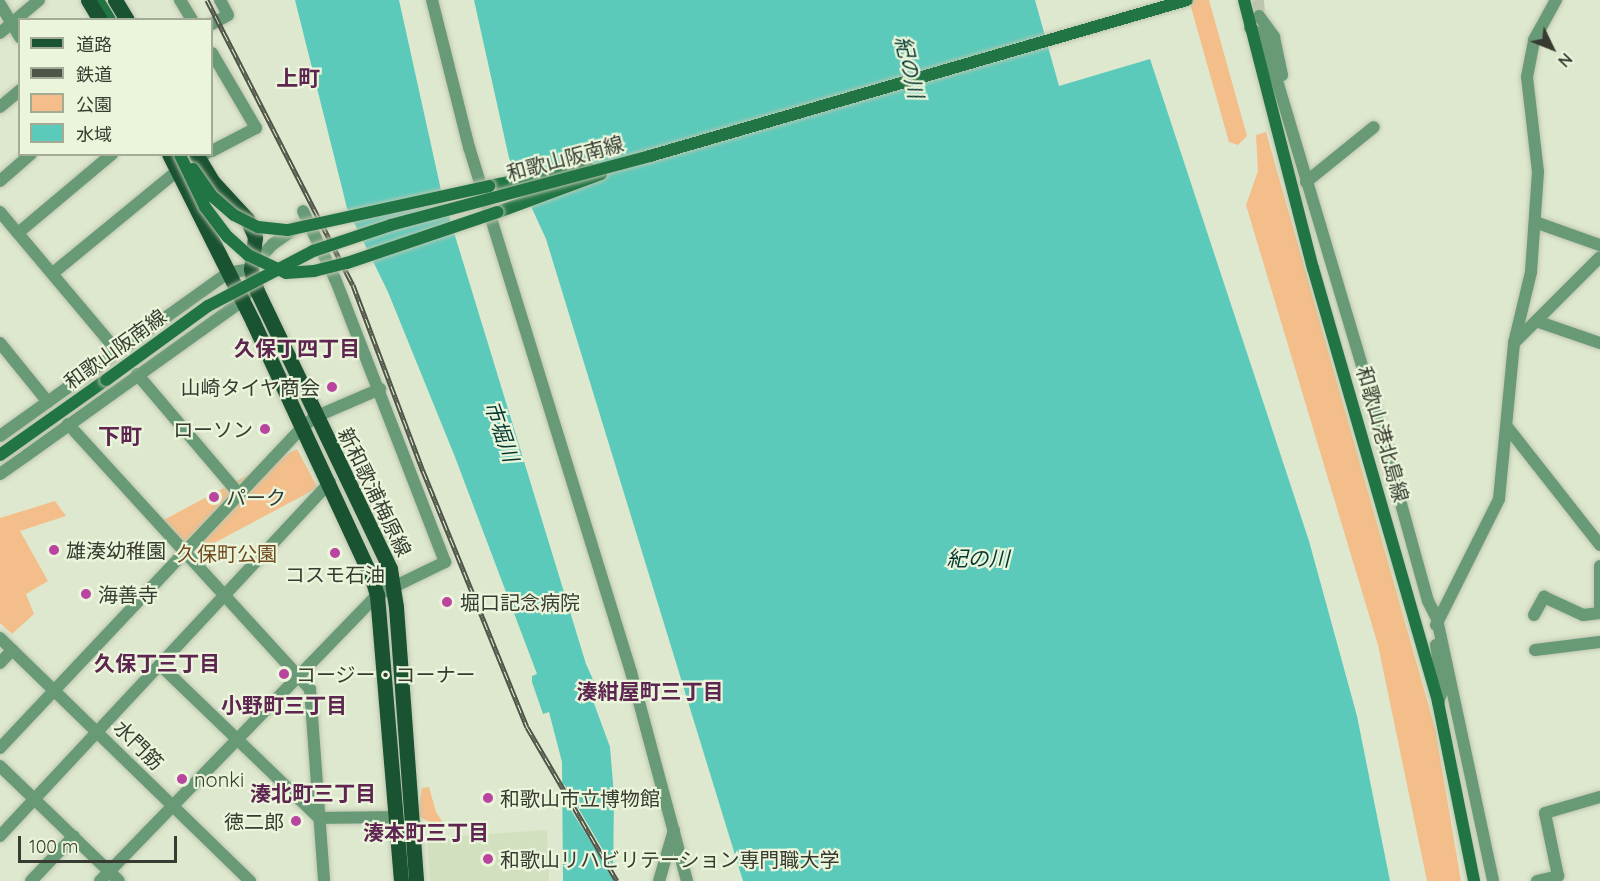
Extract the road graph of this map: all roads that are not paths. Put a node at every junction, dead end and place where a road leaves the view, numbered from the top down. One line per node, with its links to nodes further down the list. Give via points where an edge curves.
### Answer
1 (39, 0): 20 (street)
2 (88, 0): 14 (main road)
3 (98, 0): 15 (main road)
4 (106, 0): 16 (main road)
5 (116, 0): 17 (main road)
6 (180, 0): 18 (street)
7 (220, 0): 19 (street, via 228,15)
8 (432, 0): 97 (street, via 469,147 631,672)
9 (1187, 0): 37 (main road, 和歌山阪南線, bridge)
10 (1244, 0): 21 (main road, 和歌山港北島線)
11 (1556, 0): 42 (street, via 1534,40 1527,77 1538,172)
12 (0, 4): 20 (street)
13 (1259, 16): 27 (street, via 1274,37)
14 (99, 18)
15 (109, 18)
16 (116, 18)
17 (126, 18)
18 (191, 18)
19 (213, 23)
20 (11, 24): 22 (street); 23 (street)
21 (1250, 28): 27 (street, via 1264,37); 87 (main road, 和歌山港北島線, via 1313,268)
22 (0, 33)
23 (18, 34)
24 (213, 55): 29 (street, via 255,128)
25 (18, 92): 26 (street)
26 (0, 107)
27 (1287, 112): 40 (street)
28 (1374, 127): 40 (street)
29 (213, 148)
30 (29, 156): 39 (street)
31 (109, 156): 43 (street)
32 (170, 156): 38 (main road, 新和歌浦梅原線)
33 (180, 156): 37 (main road, bridge, via 205,207 228,237 248,255 286,273 347,263)
34 (198, 156): 38 (street)
35 (199, 156): 37 (main road, bridge, via 223,208 258,227 288,230)
36 (200, 156): 44 (main road, via 213,182 248,219)
37 (650, 156): 65 (main road, 和歌山阪南線, bridge, via 392,225 314,251 208,306)
38 (177, 171): 49 (street); 50 (main road, 新和歌浦梅原線)
39 (0, 181)
40 (1306, 182): 78 (street, via 1428,601)
41 (0, 212): 43 (street)
42 (1534, 222): 46 (street); 54 (street, via 1531,272)
43 (18, 233): 49 (street)
44 (255, 237): 45 (street); 48 (main road, 新和歌浦梅原線)
45 (273, 244): 48 (street); 58 (street, via 306,216)
46 (1600, 245)
47 (1600, 257): 52 (street)
48 (251, 268): 50 (street); 51 (street); 60 (main road, 新和歌浦梅原線, via 256,291)
49 (53, 273): 56 (street)
50 (228, 273): 51 (main road, 新和歌浦梅原線); 56 (street)
51 (242, 302): 57 (street); 62 (main road, 新和歌浦梅原線)
52 (1536, 321): 54 (street); 55 (street)
53 (0, 343): 59 (street)
54 (1514, 343): 63 (street)
55 (1600, 343)
56 (117, 351): 59 (street)
57 (137, 375): 61 (street); 68 (street)
58 (380, 389): 60 (street); 72 (street, via 445,562)
59 (48, 402): 64 (street)
60 (315, 417): 62 (street); 72 (main road, 新和歌浦梅原線)
61 (68, 424): 66 (street); 70 (street)
62 (303, 427): 67 (main road, 新和歌浦梅原線); 68 (street)
63 (1508, 428): 69 (street); 78 (street, via 1499,499)
64 (0, 436)
65 (0, 455)
66 (0, 474)
67 (330, 482): 73 (main road, 新和歌浦梅原線); 74 (street)
68 (239, 494): 70 (street)
69 (1600, 545)
70 (182, 553): 74 (street); 86 (street)
71 (1600, 566): 75 (street)
72 (393, 584): 73 (street); 107 (main road, 新和歌浦梅原線)
73 (377, 595): 85 (street); 95 (main road, 新和歌浦梅原線)
74 (223, 597): 84 (street); 85 (street)
75 (1600, 608)
76 (1600, 613): 77 (street, via 1583,615 1544,597)
77 (1534, 615)
78 (1437, 619): 87 (street, via 1434,632 1443,689); 111 (street)
79 (0, 638): 81 (street, 水門筋)
80 (1600, 642): 82 (street)
81 (12, 650): 83 (street); 86 (street, 水門筋)
82 (1535, 650)
83 (0, 663)
84 (160, 665): 88 (street); 89 (street)
85 (298, 676): 89 (street); 96 (street, via 310,689)
86 (54, 690): 88 (street, 水門筋); 90 (street)
87 (1438, 702): 110 (main road, 和歌山港北島線)
88 (97, 732): 93 (street); 94 (street, 水門筋)
89 (237, 740): 94 (street); 96 (street)
90 (0, 748)
91 (0, 766): 93 (street)
92 (1600, 797): 112 (street, via 1545,813 1558,876)
93 (35, 799): 98 (street); 99 (street)
94 (173, 807): 100 (street); 104 (street, 水門筋)
95 (396, 817): 96 (street); 106 (main road, 新和歌浦梅原線)
96 (319, 818): 105 (street)
97 (674, 830): 108 (street); 109 (street)
98 (0, 836)
99 (74, 836): 100 (street); 101 (street)
100 (109, 871): 102 (street); 103 (street)
101 (31, 881)
102 (100, 881)
103 (119, 881)
104 (250, 881)
105 (324, 881)
106 (401, 881)
107 (416, 881)
108 (659, 881)
109 (687, 881)
110 (1474, 881)
111 (1493, 881)
112 (1537, 881)

